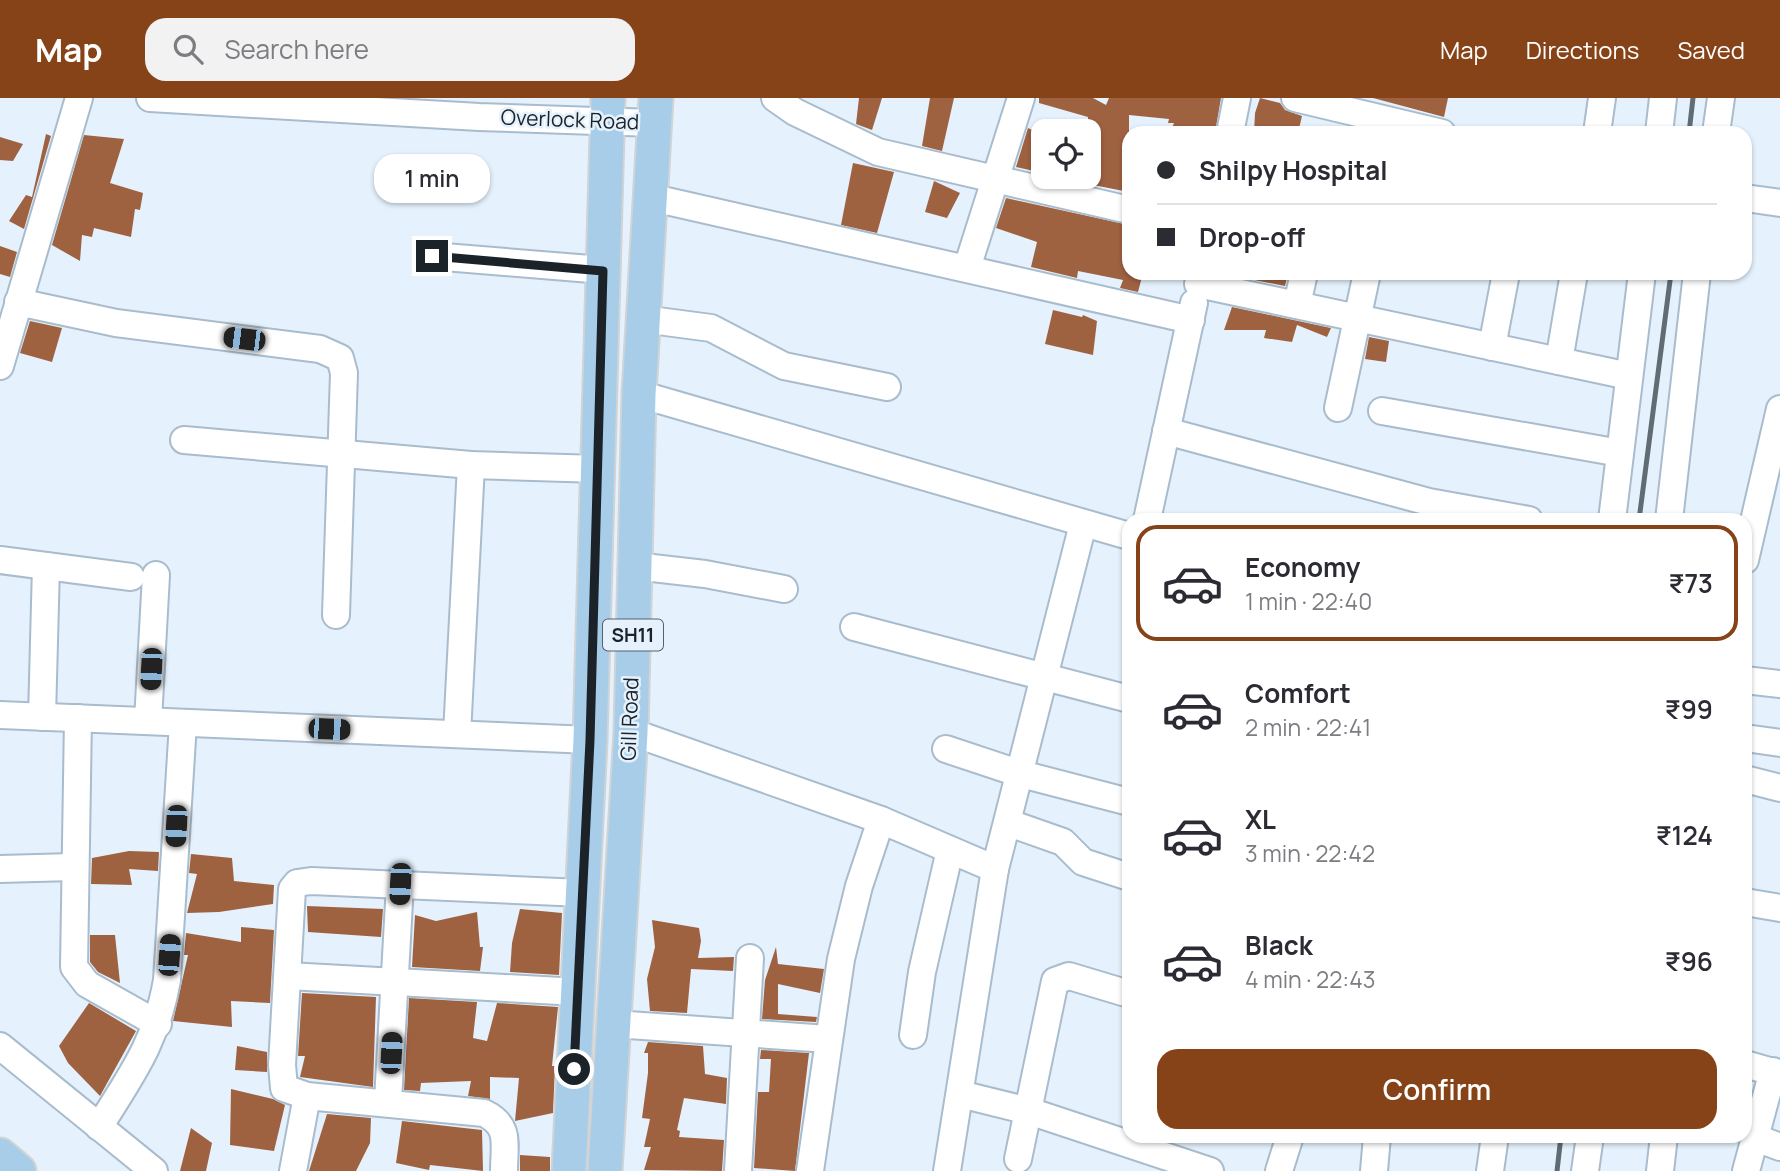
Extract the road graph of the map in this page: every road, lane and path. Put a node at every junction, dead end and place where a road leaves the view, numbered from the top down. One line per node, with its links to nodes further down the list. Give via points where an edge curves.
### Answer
1 (79, 98): 37 (street)
2 (150, 98): 10 (street, Overlock Road)
3 (775, 98): 21 (street, via 878,152)
4 (1021, 98): 21 (street)
5 (1237, 98): 16 (street)
6 (1295, 98): 14 (street)
7 (1602, 98): 18 (street)
8 (1663, 98): 19 (street)
9 (1721, 98): 20 (street)
10 (278, 101): 11 (street, Overlock Road)
11 (480, 107): 12 (street, Overlock Road)
12 (607, 110): 13 (street, Overlock Road); 28 (main road, Gill Road / SH11)
13 (655, 110): 22 (main road, Gill Road / SH11)
14 (1340, 113): 15 (street)
15 (1398, 118): 17 (street)
16 (1231, 126)
17 (1421, 126)
18 (1598, 126)
19 (1661, 126)
20 (1717, 126)
21 (995, 181): 25 (street); 27 (street)
22 (649, 197): 27 (street); 40 (main road, Gill Road / SH11)
23 (1752, 199): 24 (street)
24 (1780, 203)
25 (1122, 208)
26 (432, 256): 28 (street)
27 (967, 268): 41 (street)
28 (603, 271): 56 (main road, Gill Road / SH11)
29 (1199, 280): 41 (street)
30 (1206, 280): 38 (street)
31 (1302, 280): 38 (street)
32 (1365, 280): 39 (street)
33 (1505, 280): 42 (street)
34 (1573, 280): 43 (street)
35 (1641, 280): 45 (street)
36 (1696, 280): 60 (street)
37 (18, 302): 44 (street); 54 (street, via 116,323 320,349 335,355 341,358 344,373)
38 (1297, 305): 39 (street)
39 (1357, 318): 42 (street); 48 (street)
40 (643, 319): 46 (street, via 711,328 785,366); 47 (main road, Gill Road / SH11)
41 (1191, 320): 51 (street)
42 (1492, 347): 43 (street)
43 (1559, 361): 45 (street)
44 (0, 366)
45 (1629, 376): 53 (street)
46 (887, 387)
47 (639, 394): 61 (street); 66 (main road, Gill Road / SH11)
48 (1338, 408)
49 (1780, 409): 62 (street)
50 (1382, 411): 53 (street)
51 (1166, 431): 57 (street); 58 (street, via 1429,502)
52 (184, 440): 54 (street)
53 (1619, 453): 59 (street)
54 (342, 455): 55 (street); 68 (street)
55 (471, 465): 56 (street); 80 (street)
56 (599, 469): 82 (main road, Gill Road / SH11)
57 (1148, 513)
58 (1490, 513)
59 (1613, 513)
60 (1670, 513)
61 (1083, 524): 63 (street); 70 (street)
62 (1752, 530)
63 (1122, 534)
64 (0, 560): 65 (street)
65 (46, 566): 75 (street); 77 (street, via 143,576)
66 (635, 566): 67 (street); 79 (main road, Gill Road / SH11)
67 (784, 589)
68 (336, 615)
69 (854, 627): 70 (street)
70 (1046, 675): 73 (street); 85 (street)
71 (1752, 681): 72 (street)
72 (1780, 684)
73 (1122, 697)
74 (0, 715): 75 (street)
75 (42, 717): 76 (street)
76 (78, 718): 77 (street); 92 (street)
77 (148, 721): 78 (street)
78 (183, 723): 80 (street); 105 (street, via 167,981)
79 (631, 732): 89 (street); 106 (main road, Gill Road / SH11)
80 (457, 734): 82 (street)
81 (1752, 738): 83 (street)
82 (590, 740): 97 (main road, Gill Road / SH11)
83 (1780, 743)
84 (946, 749): 85 (street)
85 (1021, 774): 88 (street); 90 (street)
86 (1752, 781): 87 (street)
87 (1780, 788)
88 (1122, 800)
89 (881, 820): 91 (street); 109 (street, via 853,911)
90 (1009, 823): 94 (street); 95 (street, via 1063,842 1083,862)
91 (950, 850): 94 (street); 108 (street, via 922,972)
92 (73, 867): 93 (street); 105 (street, via 74,967 78,977)
93 (0, 869)
94 (995, 869): 113 (street)
95 (1122, 875)
96 (400, 884): 97 (street); 101 (street, via 297,883 290,901); 102 (street)
97 (582, 894): 103 (main road, Gill Road / SH11)
98 (1752, 903): 99 (street)
99 (1780, 908)
100 (750, 958): 107 (street)
101 (288, 976): 102 (street); 114 (street, via 282,1080 289,1091)
102 (395, 981): 103 (street); 115 (street)
103 (578, 992): 133 (main road, Gill Road / SH11)
104 (1122, 992): 116 (street, via 1069,976 1055,981)
105 (158, 1024): 117 (street)
106 (614, 1024): 107 (street); 134 (main road, Gill Road / SH11)
107 (745, 1031): 109 (street); 135 (street)
108 (913, 1035)
109 (828, 1039): 136 (street)
110 (0, 1045): 117 (street)
111 (1752, 1066): 112 (street)
112 (1777, 1072): 125 (street)
113 (960, 1094): 116 (street); 137 (street)
114 (307, 1096): 115 (street); 131 (street)
115 (388, 1101): 132 (street, via 494,1117 503,1128)
116 (1029, 1111): 118 (street); 128 (street)
117 (99, 1127): 130 (street)
118 (1122, 1141)
119 (1127, 1143): 126 (street)
120 (1288, 1143): 139 (street)
121 (1376, 1143): 140 (street)
122 (1494, 1143): 141 (street)
123 (1589, 1143): 142 (street)
124 (1663, 1143): 143 (street)
125 (1768, 1143): 144 (street)
126 (1155, 1152): 138 (street)
127 (0, 1156): 129 (main road)
128 (1018, 1159)
129 (19, 1171)
130 (154, 1171)
131 (293, 1171)
132 (504, 1171)
133 (569, 1171)
134 (606, 1171)
135 (738, 1171)
136 (810, 1171)
137 (947, 1171)
138 (1210, 1171)
139 (1279, 1171)
140 (1374, 1171)
141 (1490, 1171)
142 (1585, 1171)
143 (1660, 1171)
144 (1745, 1171)

